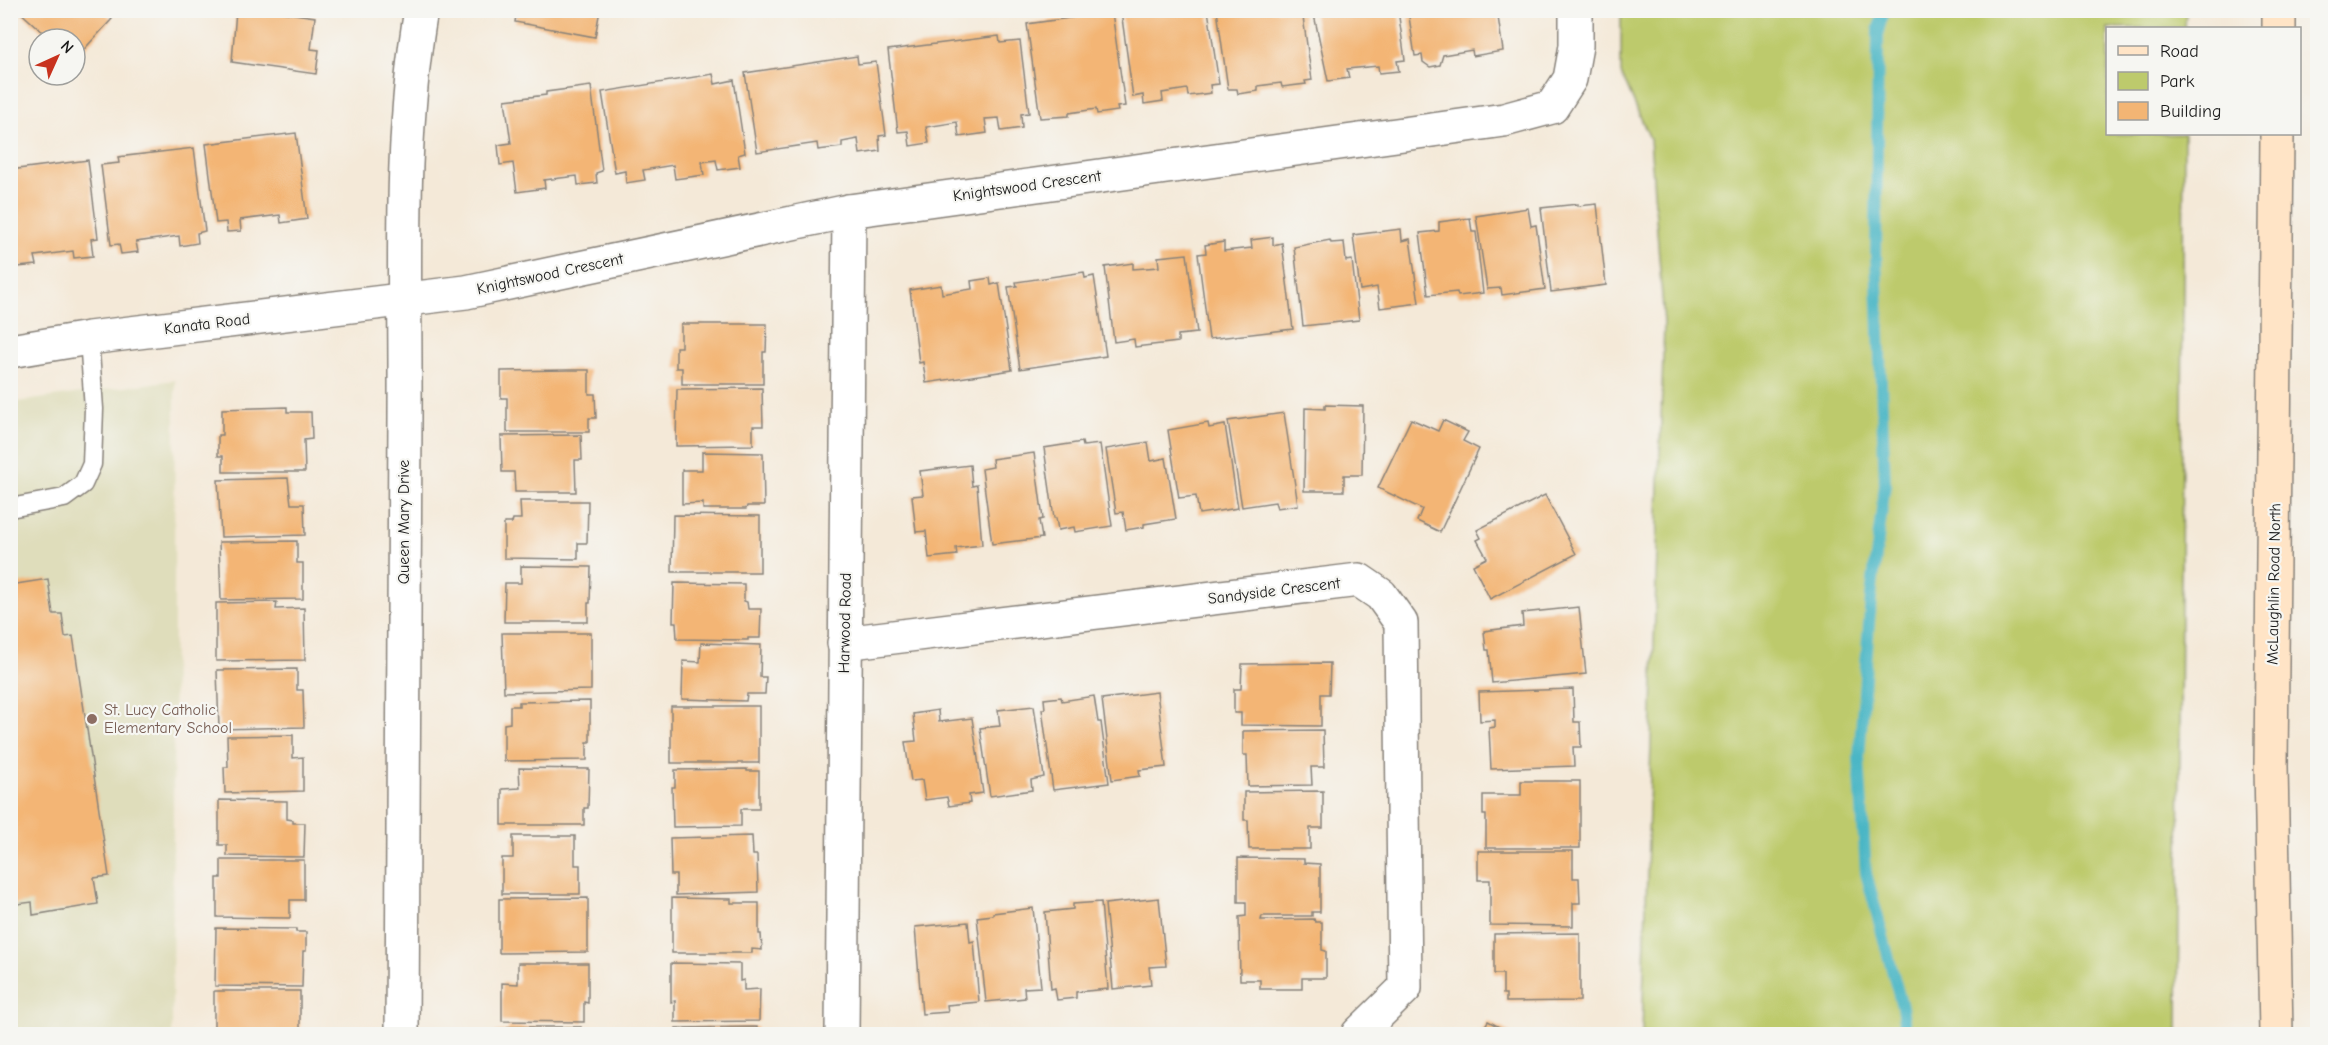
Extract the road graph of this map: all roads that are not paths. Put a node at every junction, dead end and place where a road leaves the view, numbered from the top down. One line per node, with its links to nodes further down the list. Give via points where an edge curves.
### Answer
1 (421, 10): 7 (street, Queen Mary Drive, via 406,132)
2 (1576, 10): 6 (street, Knightswood Crescent, via 1576,46 1570,79 1552,107 1504,120)
3 (2279, 10): 4 (main road)
4 (2279, 27)
5 (2277, 135): 15 (main road, McLaughlin Road North, via 2271,766)
6 (849, 211): 7 (street, Knightswood Crescent, via 466,292); 11 (street, Harwood Road)
7 (405, 300): 8 (street, Kanata Road); 12 (street, Queen Mary Drive)
8 (89, 338): 9 (street, Kanata Road); 10 (lane, via 93,453 83,484 64,498)
9 (10, 351)
10 (10, 508)
11 (844, 643): 13 (street, Harwood Road); 14 (street, Sandyside Crescent, via 1359,580 1381,595 1401,624 1405,988)
12 (402, 1035)
13 (842, 1035)
14 (1358, 1035)
15 (2276, 1035)

